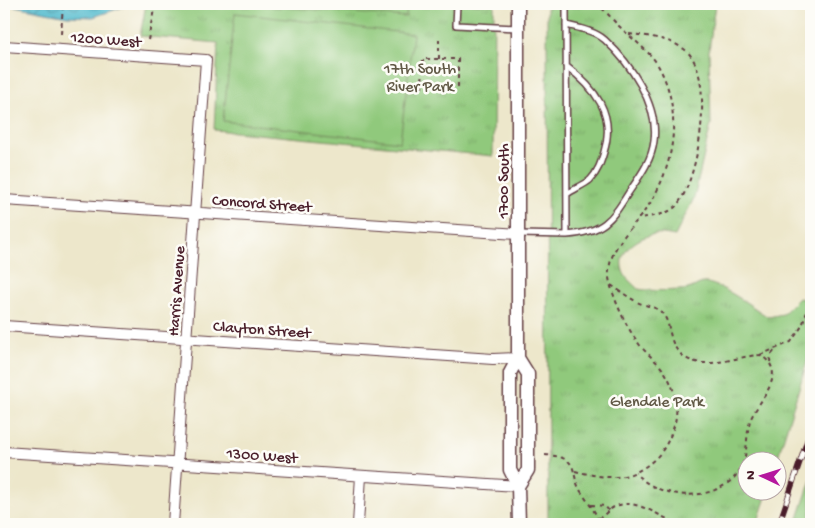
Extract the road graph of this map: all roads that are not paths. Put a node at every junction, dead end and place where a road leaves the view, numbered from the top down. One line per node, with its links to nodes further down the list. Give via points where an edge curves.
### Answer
1 (457, 4): 5 (lane, via 456,25)
2 (518, 4): 5 (street, 1700 South)
3 (566, 4): 4 (lane)
4 (566, 25): 8 (lane); 13 (lane, via 604,39 640,85 654,124 650,156 620,206 604,225 584,234)
5 (518, 28): 12 (street, 1700 South)
6 (4, 46): 7 (street, 1200 West)
7 (206, 60): 11 (street, Harris Avenue)
8 (566, 66): 9 (lane); 9 (lane, via 587,82 596,94 607,125 607,142 600,166 590,180)
9 (567, 194): 13 (lane)
10 (4, 200): 11 (street, Concord Street)
11 (195, 212): 12 (street, Concord Street); 15 (street, Harris Avenue)
12 (518, 234): 13 (lane); 16 (street, 1700 South)
13 (567, 235)
14 (4, 326): 15 (street, Clayton Street)
15 (186, 338): 16 (street, Clayton Street, via 493,359); 18 (street, Harris Avenue)
16 (518, 358): 20 (street, 1700 South, via 510,373 510,470); 20 (street, 1700 South, via 528,374 528,470)
17 (4, 452): 18 (street, 1300 West)
18 (178, 464): 19 (street, 1300 West); 21 (street, Harris Avenue)
19 (361, 476): 20 (street, 1300 West); 22 (street)
20 (518, 486): 23 (street, 1700 South)
21 (173, 524)
22 (358, 524)
23 (519, 524)

